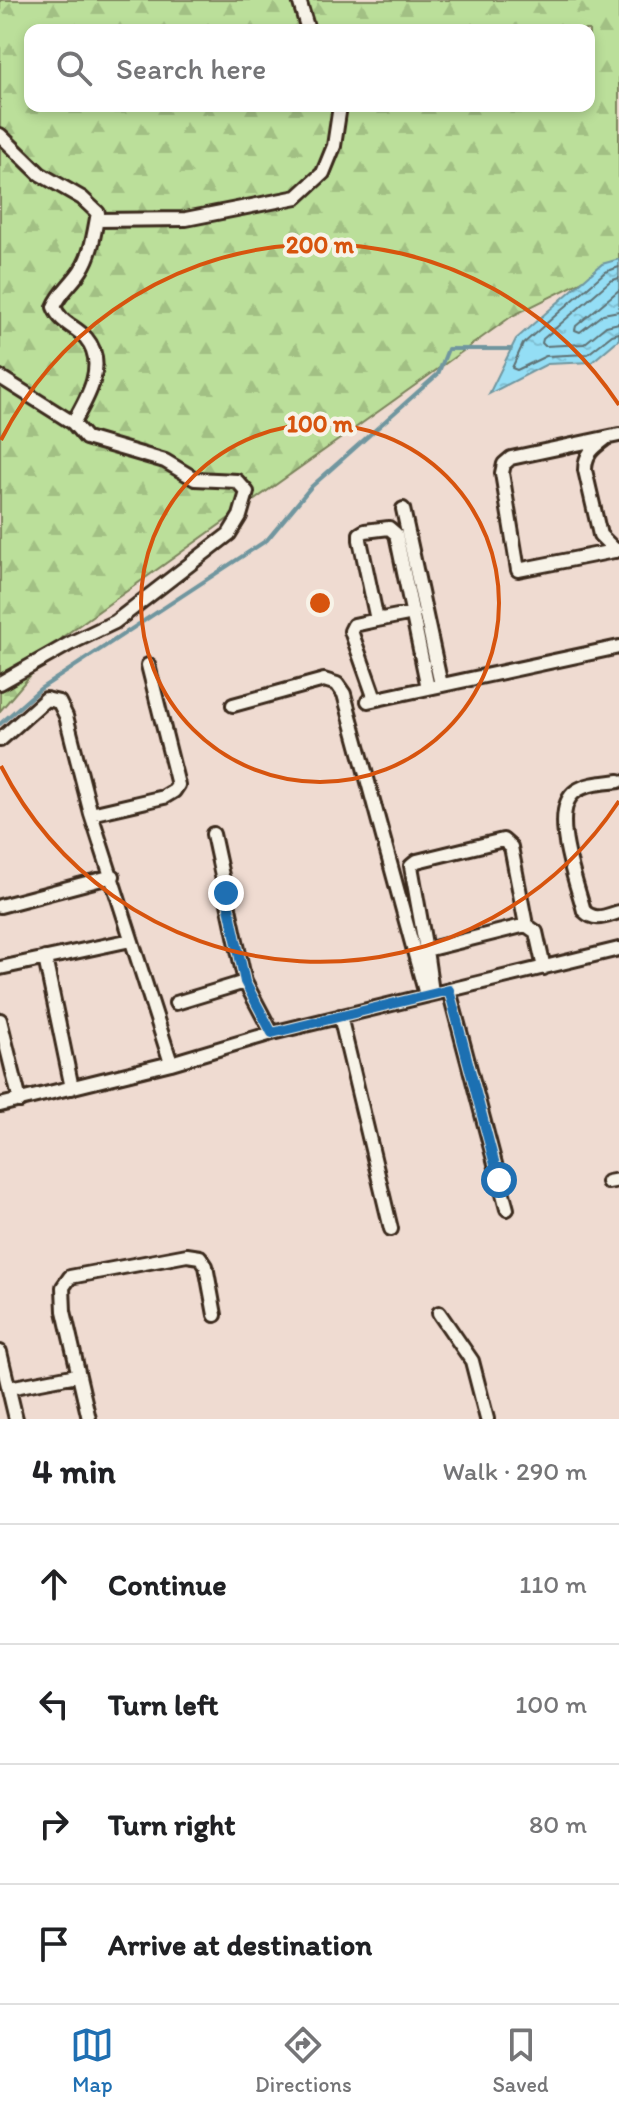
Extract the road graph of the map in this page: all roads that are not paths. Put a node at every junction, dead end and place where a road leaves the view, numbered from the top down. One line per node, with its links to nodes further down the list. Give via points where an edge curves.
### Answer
1 (299, 0): 2 (street)
2 (306, 24)
3 (339, 112): 5 (street, via 323,173 297,197 186,219)
4 (0, 135): 5 (street, via 40,174 82,198 98,213)
5 (97, 220): 7 (street, via 81,271 54,307 58,318 87,339 95,363 92,390)
6 (0, 377): 7 (street)
7 (73, 423): 15 (street, via 86,438 165,461 195,479 237,481 247,492 229,534 115,622)
8 (613, 436): 10 (street, via 590,451 585,470 600,535); 10 (street, via 511,458 504,464 503,486 518,570)
9 (403, 509): 16 (street)
10 (618, 550)
11 (413, 613): 12 (street); 12 (street, via 396,534 389,528 365,531 360,540); 17 (street)
12 (377, 620): 17 (street, via 354,625 351,631 371,700)
13 (619, 647): 16 (street)
14 (148, 665): 21 (street, via 178,785 164,797)
15 (0, 683)
16 (441, 685): 17 (street)
17 (428, 688)
18 (233, 705): 35 (street, via 324,680 337,684 344,694)
19 (0, 740): 21 (street, via 46,699 59,702)
20 (619, 781): 25 (street, via 577,790 567,798 562,821 584,911 597,919)
21 (91, 814): 23 (street)
22 (213, 834): 33 (street)
23 (113, 876): 24 (street); 27 (street)
24 (0, 906)
25 (619, 912)
26 (526, 925): 29 (street); 29 (street, via 507,841 417,861 411,871); 32 (street, via 536,932)
27 (131, 940): 30 (street); 40 (street)
28 (619, 949): 32 (street)
29 (426, 950): 35 (street)
30 (45, 958): 31 (street); 41 (street)
31 (0, 968)
32 (544, 968): 34 (street)
33 (245, 982): 36 (street); 39 (street)
34 (449, 990): 35 (street); 44 (street)
35 (429, 994): 37 (street)
36 (176, 1003)
37 (340, 1016): 39 (street); 45 (street)
38 (0, 1020): 42 (street)
39 (272, 1033): 40 (street)
40 (171, 1063): 41 (street)
41 (72, 1088): 42 (street)
42 (20, 1101): 43 (street)
43 (0, 1105)
44 (507, 1209)
45 (391, 1229)
46 (439, 1313): 53 (street, via 472,1361)
47 (215, 1315): 49 (street, via 200,1257 70,1277 63,1287 64,1311)
48 (0, 1352): 50 (street)
49 (77, 1375): 50 (street); 52 (street)
50 (9, 1388): 51 (street)
51 (16, 1419)
52 (89, 1419)
53 (487, 1419)

